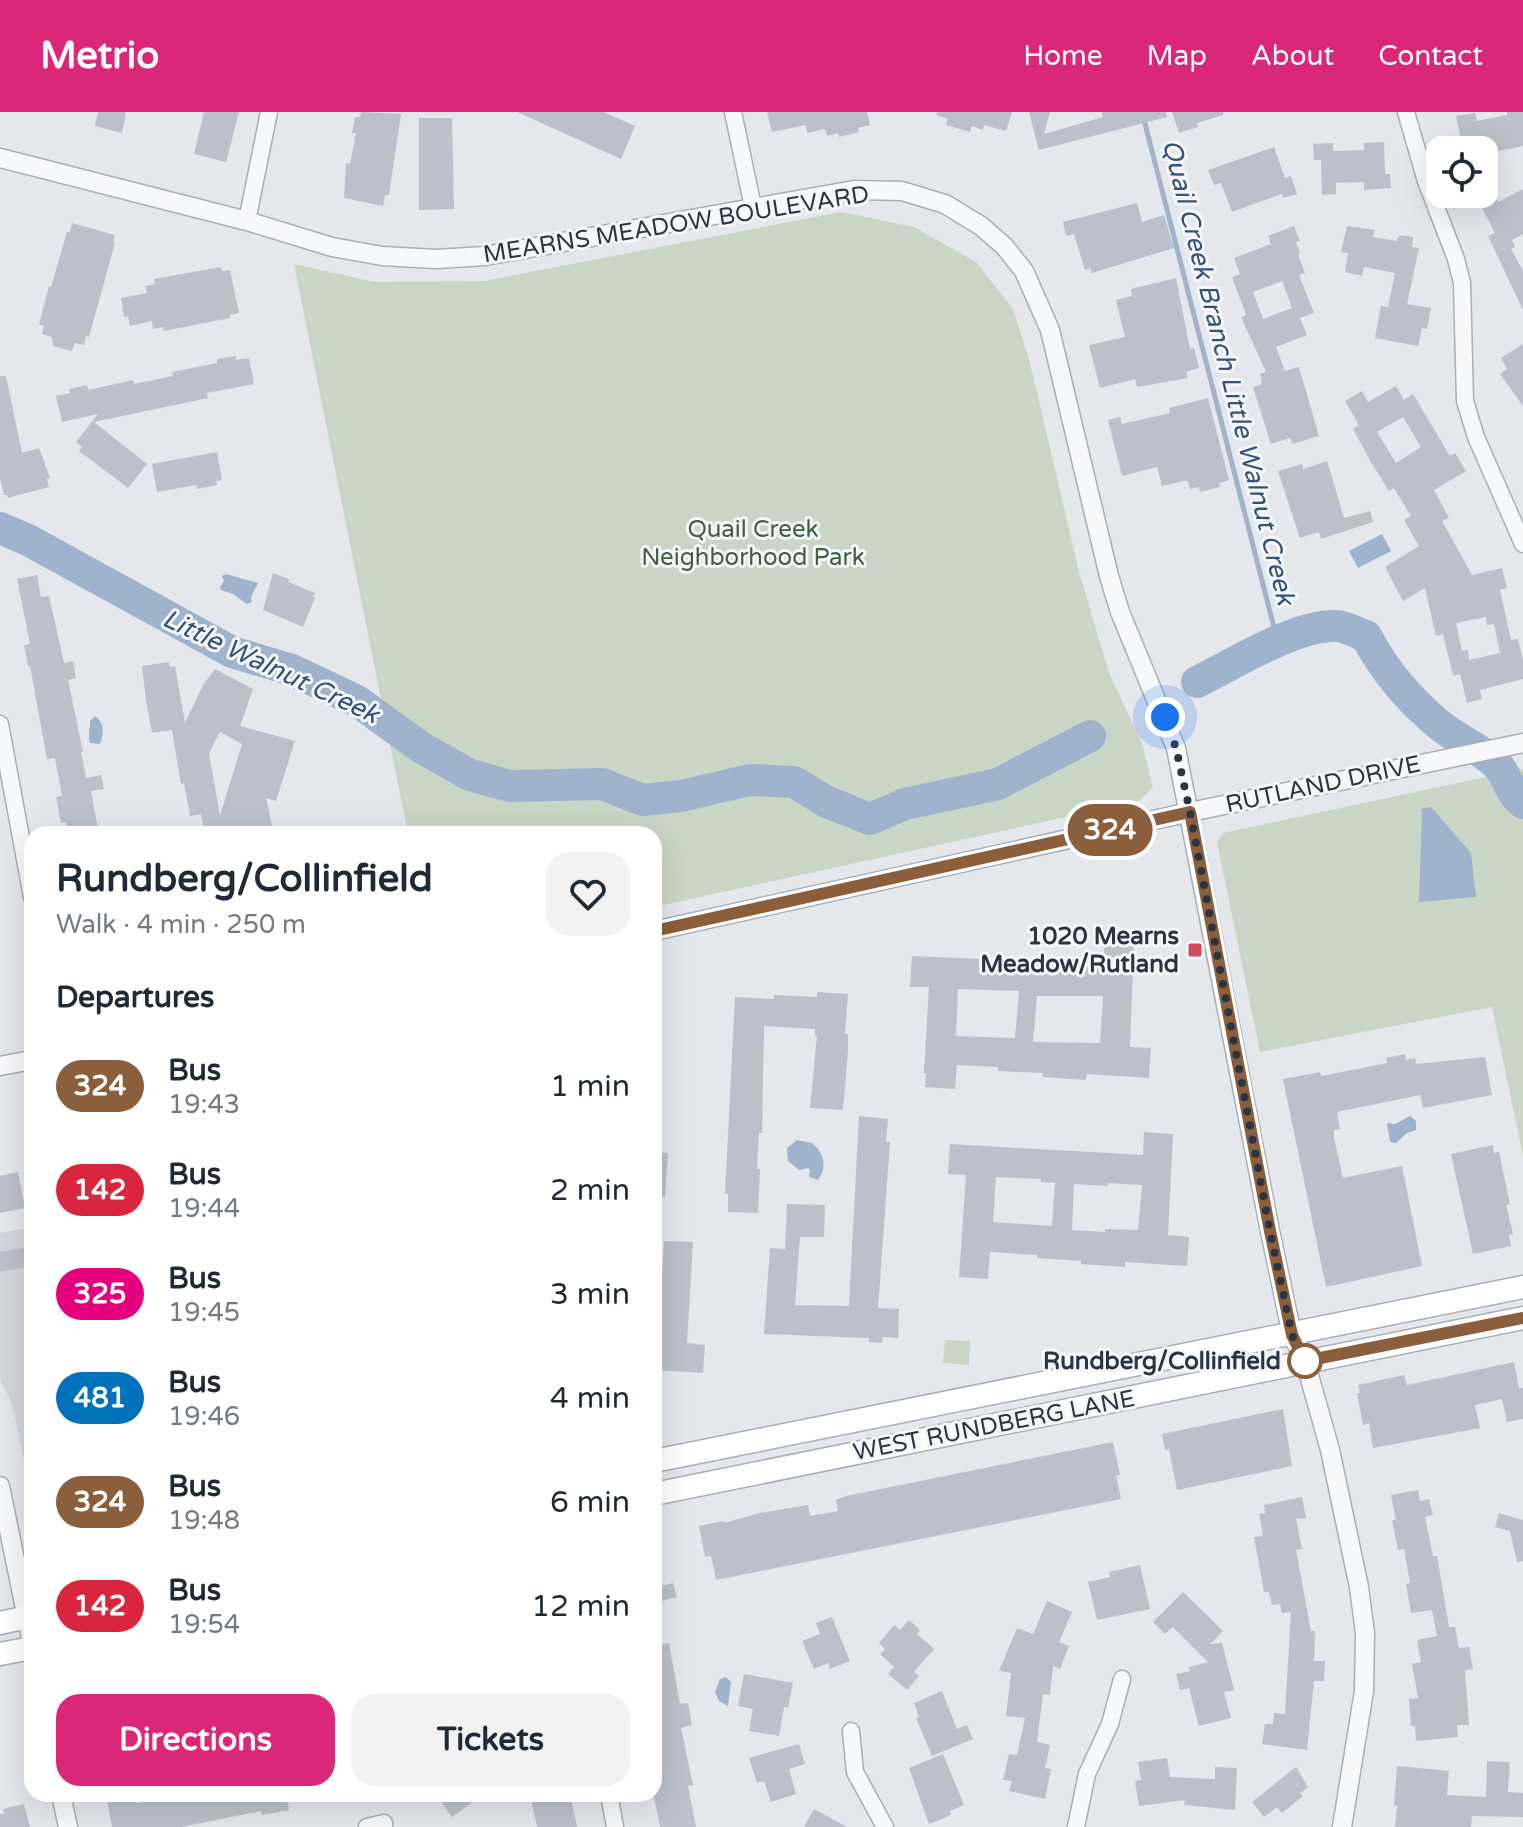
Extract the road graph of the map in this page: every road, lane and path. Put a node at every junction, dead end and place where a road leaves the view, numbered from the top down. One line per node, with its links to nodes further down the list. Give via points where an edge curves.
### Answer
1 (269, 112): 6 (street)
2 (733, 112): 5 (street)
3 (1406, 112): 7 (street, via 1462,283 1465,401)
4 (0, 158): 6 (street, MEARNS MEADOW BOULEVARD)
5 (753, 207): 6 (street, MEARNS MEADOW BOULEVARD, via 485,256 436,259 332,247); 10 (street, MEARNS MEADOW BOULEVARD, via 854,190 902,191 945,204 981,226 1024,271 1050,330 1109,576 1176,748)
6 (247, 221)
7 (1523, 544)
8 (0, 724): 11 (street)
9 (1518, 744): 10 (street, RUTLAND DRIVE)
10 (1190, 812): 12 (street, RUTLAND DRIVE); 17 (street, MEARNS MEADOW BOULEVARD)
11 (24, 854)
12 (662, 929)
13 (24, 1062): 14 (street)
14 (0, 1066)
15 (1523, 1287): 17 (main road, WEST RUNDBERG LANE)
16 (1523, 1318): 18 (main road, WEST RUNDBERG LANE)
17 (1292, 1335): 18 (street, MEARNS MEADOW BOULEVARD); 19 (main road, WEST RUNDBERG LANE)
18 (1305, 1361): 20 (main road, WEST RUNDBERG LANE); 39 (street, MEARNS MEADOW BOULEVARD, via 1349,1532 1365,1633 1364,1691)
19 (907, 1412): 20 (main road); 21 (main road, WEST RUNDBERG LANE)
20 (912, 1442): 23 (main road, WEST RUNDBERG LANE)
21 (662, 1459)
22 (0, 1486): 24 (street)
23 (662, 1492)
24 (24, 1591)
25 (24, 1618): 26 (main road)
26 (0, 1623)
27 (24, 1647): 28 (main road)
28 (0, 1654)
29 (1122, 1679): 38 (street, via 1110,1724 1087,1774)
30 (851, 1731): 37 (street, via 855,1772)
31 (63, 1802): 33 (street)
32 (610, 1802): 36 (street)
33 (68, 1827)
34 (367, 1827): 35 (street)
35 (384, 1827)
36 (615, 1827)
37 (885, 1827)
38 (1076, 1827)
39 (1342, 1827)

